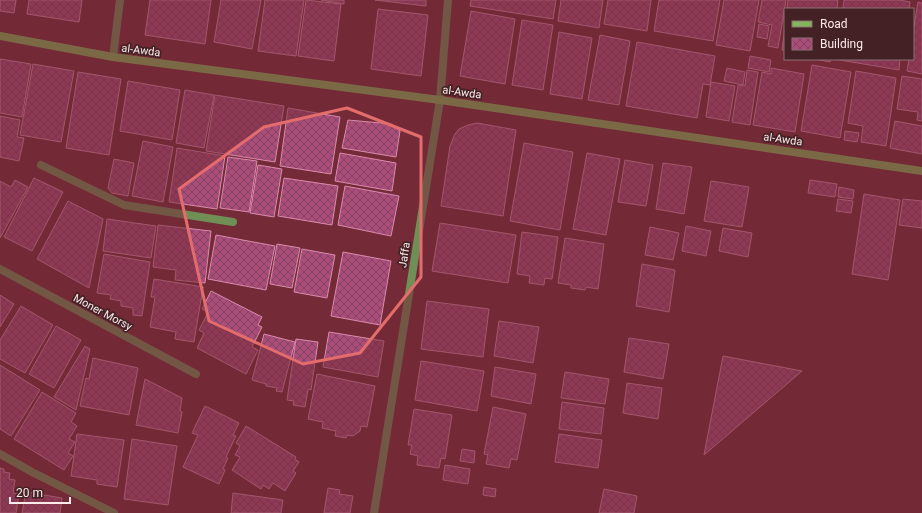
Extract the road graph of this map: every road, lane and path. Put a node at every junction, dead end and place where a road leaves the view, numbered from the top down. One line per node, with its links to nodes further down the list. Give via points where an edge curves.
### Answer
1 (120, 0): 4 (street)
2 (448, 0): 5 (street, Jaffa)
3 (0, 36): 4 (main road, al-Awda)
4 (113, 57): 5 (main road, al-Awda)
5 (440, 100): 7 (main road, al-Awda); 13 (street, Jaffa)
6 (41, 165): 8 (street, via 124,206)
7 (922, 170)
8 (233, 222)
9 (0, 269): 10 (street, Moner Morsy)
10 (196, 374)
11 (0, 454): 12 (street)
12 (114, 513)
13 (374, 513)

